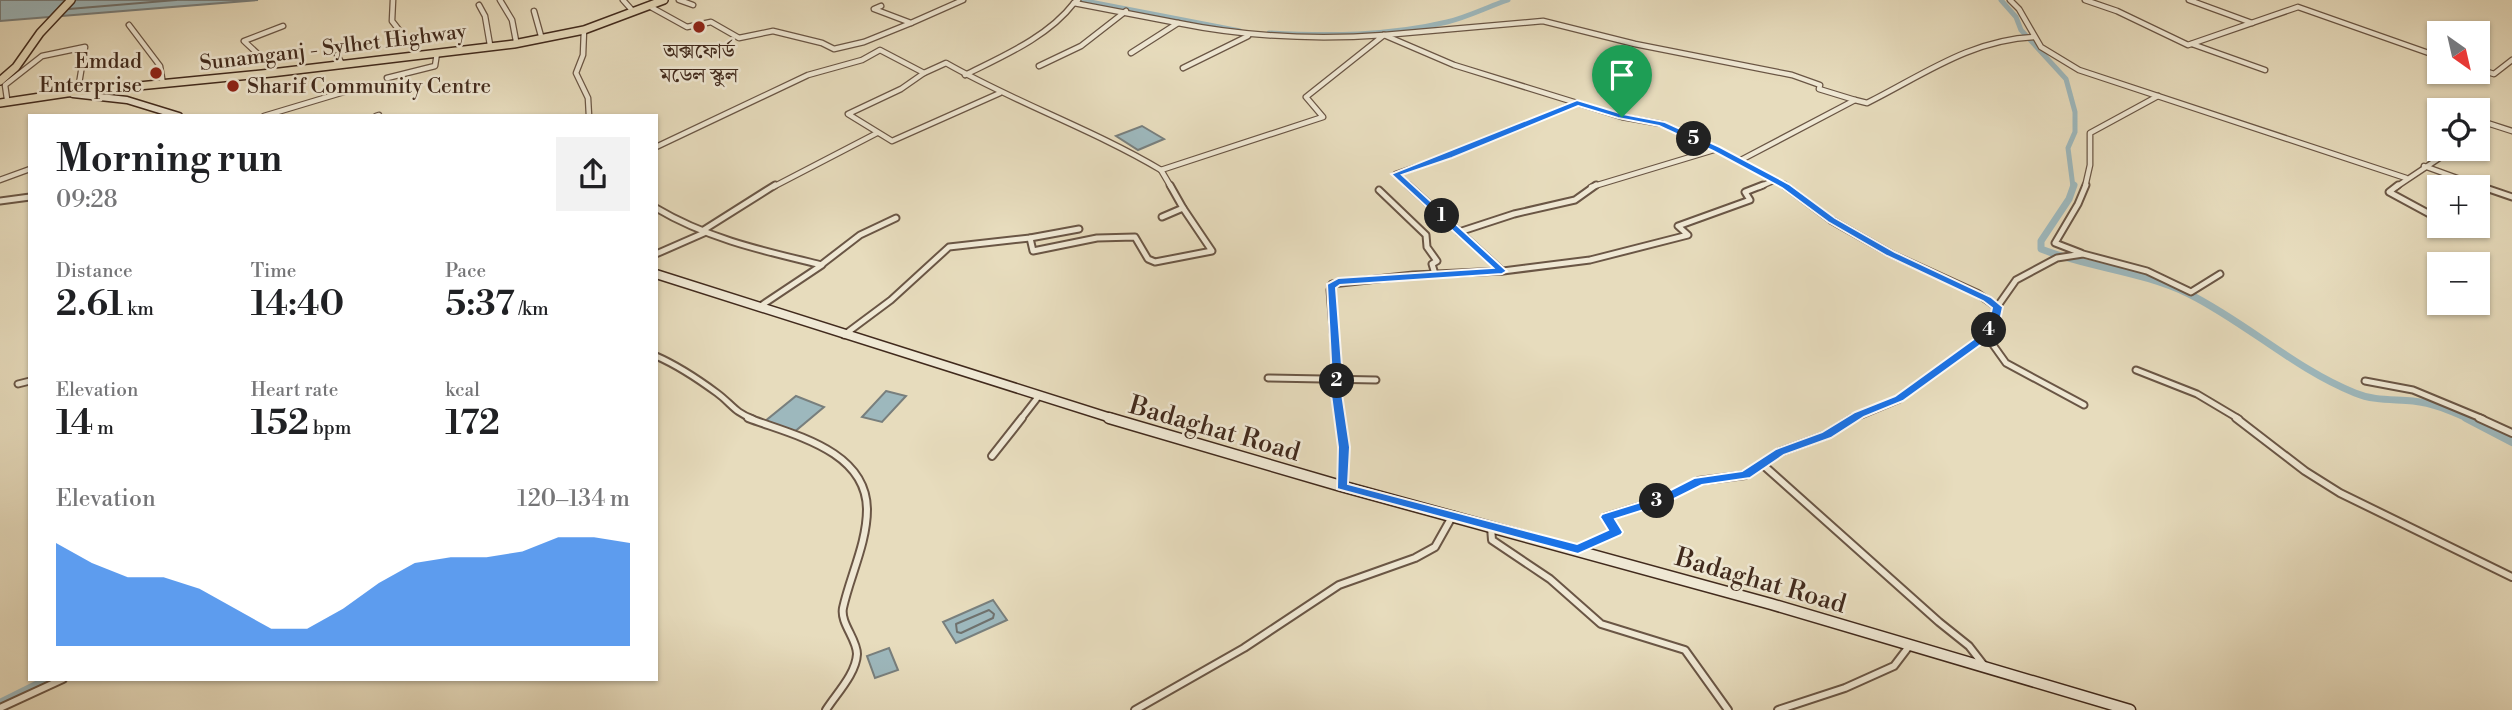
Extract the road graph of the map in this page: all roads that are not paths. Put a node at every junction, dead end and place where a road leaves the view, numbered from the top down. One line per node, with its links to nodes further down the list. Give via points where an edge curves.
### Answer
1 (71, 0): 46 (main road)
2 (393, 0): 33 (street, via 392,21)
3 (500, 0): 29 (street, via 512,20)
4 (624, 0): 16 (street)
5 (664, 0): 12 (main road, Sunamganj - Sylhet Highway)
6 (679, 0): 14 (street)
7 (963, 0): 19 (street)
8 (2010, 0): 28 (street, via 2021,8)
9 (2085, 0): 31 (street)
10 (2189, 0): 21 (street)
11 (1076, 2): 18 (street); 44 (street, via 1061,20)
12 (652, 3): 16 (main road, Sunamganj - Sylhet Highway); 19 (street, via 687,27 711,22 739,38 773,31 834,49); 24 (main road, Sunamganj - Sylhet Highway)
13 (479, 5): 30 (street)
14 (692, 5)
15 (881, 6): 19 (street, via 874,9)
16 (631, 9): 26 (main road, Sunamganj - Sylhet Highway)
17 (534, 11): 26 (street)
18 (1126, 11): 20 (street); 37 (street, via 1081,46)
19 (911, 23)
20 (1178, 23): 27 (street); 35 (street)
21 (2253, 23): 31 (street); 32 (street, via 2298,7)
22 (130, 25): 47 (street, via 136,39 157,60)
23 (284, 26): 39 (street, via 244,41)
24 (584, 30): 34 (main road, Sunamganj - Sylhet Highway); 59 (street, via 583,55 576,72 588,98)
25 (1384, 35): 27 (street, via 1341,39); 55 (street, via 1544,21 1792,75); 56 (street, via 1481,75); 69 (street, via 1306,97 1323,117)
26 (541, 36): 29 (main road, Sunamganj - Sylhet Highway)
27 (1248, 36): 38 (street)
28 (2034, 37): 53 (street, via 2058,61); 55 (street, via 1936,62 1867,103)
29 (516, 41): 30 (main road, Sunamganj - Sylhet Highway)
30 (490, 44): 33 (main road, Sunamganj - Sylhet Highway)
31 (2192, 44): 40 (street)
32 (2427, 52)
33 (417, 53): 39 (main road, Sunamganj - Sylhet Highway, via 339,58)
34 (437, 53): 43 (main road, Sunamganj - Sylhet Highway); 45 (street, via 435,66)
35 (1131, 53)
36 (2512, 60): 42 (street)
37 (1039, 66)
38 (1183, 68)
39 (274, 69): 43 (main road, Sunamganj - Sylhet Highway)
40 (2264, 71)
41 (924, 73): 44 (street, via 946,63); 62 (street, via 848,114); 63 (street, via 878,50 862,60 808,75)
42 (2490, 73)
43 (229, 75): 47 (main road, Sunamganj - Sylhet Highway)
44 (965, 75): 52 (street)
45 (387, 78)
46 (0, 82)
47 (163, 82): 48 (main road, Sunamganj - Sylhet Highway)
48 (136, 85): 50 (main road, Sunamganj - Sylhet Highway); 51 (main road, Sunamganj - Sylhet Highway)
49 (354, 89): 58 (street)
50 (78, 90): 51 (main road, Sunamganj - Sylhet Highway); 54 (street, via 85,47 42,56 5,85)
51 (67, 92): 54 (main road, Sunamganj - Sylhet Highway); 57 (main road, via 127,100)
52 (1000, 93): 62 (street, via 894,140); 69 (street, via 1132,151)
53 (2158, 96): 70 (street); 87 (street, via 2090,132 2092,152 2083,198 2055,243)
54 (2, 100)
55 (1855, 100): 65 (street)
56 (1577, 103): 64 (street, via 1662,124); 84 (street, via 1396,174)
57 (173, 114)
58 (271, 114)
59 (589, 114)
60 (2490, 124): 61 (street)
61 (2512, 131)
62 (877, 133): 83 (street, via 783,180)
63 (658, 146)
64 (1717, 149): 65 (street); 84 (street, via 1600,183 1575,200)
65 (1739, 161): 72 (street)
66 (2433, 161): 67 (street)
67 (2424, 166): 70 (street); 75 (street)
68 (28, 170): 71 (street)
69 (1161, 170): 77 (street)
70 (2406, 178): 79 (street, via 2389,192)
71 (0, 180)
72 (1774, 180): 89 (street, via 1745,192 1750,200 1678,226 1688,234 1680,237 1590,260); 94 (street, via 1831,220)
73 (1379, 190): 90 (street, via 1426,235 1427,247 1437,261 1432,264)
74 (28, 197): 76 (street)
75 (2512, 197)
76 (0, 201)
77 (1183, 208): 80 (street); 85 (street, via 1212,251 1155,262 1147,259 1135,237 1097,238 1033,251)
78 (658, 209): 83 (street)
79 (2427, 213)
80 (1162, 217)
81 (896, 218): 88 (street, via 860,235)
82 (1079, 229): 85 (street)
83 (703, 232): 86 (street); 88 (street, via 753,250)
84 (1459, 232): 89 (street)
85 (1030, 238): 95 (street, via 949,247)
86 (658, 253)
87 (2083, 254): 91 (street, via 2147,271 2191,292); 94 (street, via 2057,258 2016,280)
88 (821, 265): 93 (street)
89 (1502, 271): 90 (street)
90 (1435, 274): 100 (street, via 1332,284)
91 (2220, 274)
92 (658, 275): 93 (main road, Badaghat Road)
93 (759, 307): 95 (main road, Badaghat Road)
94 (1997, 307): 96 (street)
95 (844, 335): 105 (main road, Badaghat Road)
96 (1986, 335): 106 (street, via 2006,363); 109 (street, via 1899,399)
97 (658, 357): 119 (street, via 721,396 737,413 836,453 864,486 866,519 842,612 857,653 850,674)
98 (2136, 370): 114 (street, via 2206,398 2340,494)
99 (1268, 378): 100 (street)
100 (1337, 379): 101 (street); 110 (street, via 1344,456)
101 (1376, 380)
102 (2365, 380): 107 (street, via 2437,398)
103 (28, 382): 104 (street)
104 (18, 384)
105 (1038, 397): 108 (street); 110 (main road, Badaghat Road)
106 (2084, 405)
107 (2512, 433)
108 (992, 456)
109 (1762, 464): 113 (street, via 1745,475 1699,481 1661,500 1606,517 1616,532); 116 (street, via 1979,654)
110 (1341, 486): 111 (main road, Badaghat Road)
111 (1453, 515): 112 (main road, Badaghat Road); 120 (street, via 1435,547 1339,585 1244,648)
112 (1491, 525): 113 (main road, Badaghat Road); 121 (street, via 1492,540 1550,579 1601,624 1685,650)
113 (1578, 550): 115 (main road, Badaghat Road)
114 (2512, 577)
115 (1910, 645): 116 (main road, Badaghat Road); 122 (street, via 1894,666)
116 (1986, 668): 123 (main road, Badaghat Road)
117 (59, 681): 118 (street)
118 (0, 708)
119 (826, 710)
120 (1135, 710)
121 (1728, 710)
122 (1778, 710)
123 (2130, 710)

